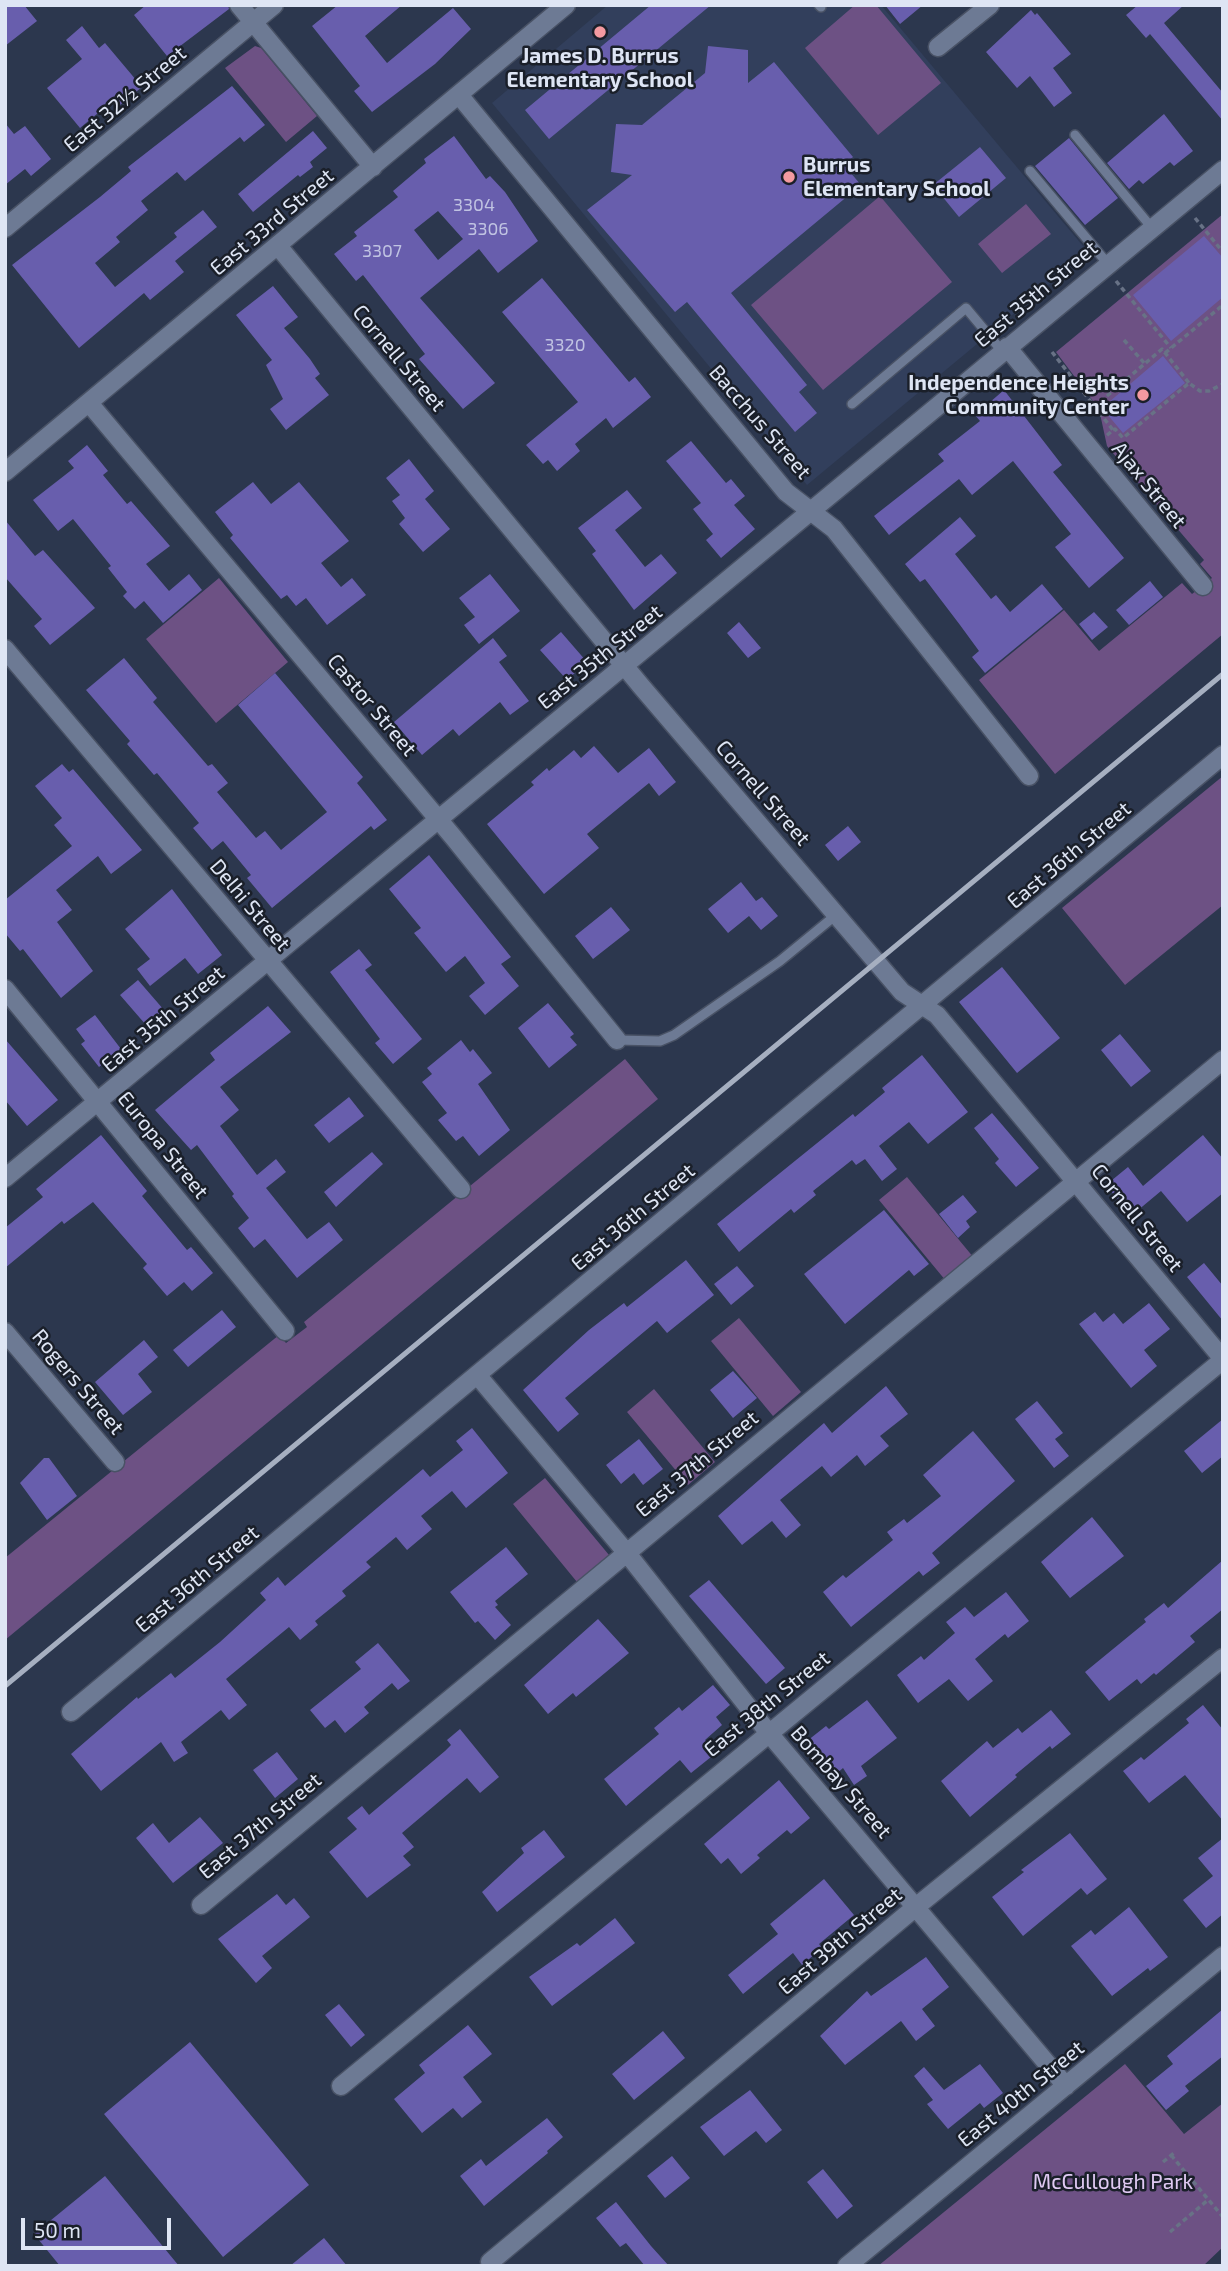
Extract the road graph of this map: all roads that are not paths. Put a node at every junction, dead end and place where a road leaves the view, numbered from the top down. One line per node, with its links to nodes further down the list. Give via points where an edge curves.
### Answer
1 (239, 5): 5 (street)
2 (274, 5): 5 (street, East 32½ Street)
3 (566, 5): 7 (street, East 33rd Street)
4 (990, 5): 6 (street)
5 (253, 22): 9 (street); 12 (street, East 32½ Street)
6 (938, 47)
7 (459, 95): 9 (street, East 33rd Street); 20 (street, Bacchus Street, via 786,492)
8 (1075, 135): 13 (lane)
9 (373, 167): 14 (street, East 33rd Street)
10 (1223, 170): 13 (street, East 35th Street)
11 (1030, 171): 15 (lane)
12 (5, 228)
13 (1152, 228): 15 (street, East 35th Street)
14 (278, 246): 17 (street, East 33rd Street); 23 (street, Cornell Street)
15 (1108, 264): 16 (street, East 35th Street)
16 (1004, 349): 18 (lane, via 967,309); 20 (street, East 35th Street); 21 (street, Ajax Street)
17 (89, 403): 19 (street, East 33rd Street); 26 (street, Castor Street)
18 (852, 404)
19 (5, 472)
20 (812, 512): 23 (street, East 35th Street); 25 (street, Bacchus Street, via 834,529)
21 (1203, 586)
22 (5, 649): 28 (street, Delhi Street)
23 (624, 666): 26 (street, East 35th Street); 27 (street, Cornell Street)
24 (1223, 755): 30 (street, East 36th Street)
25 (1029, 776)
26 (438, 819): 28 (street, East 35th Street); 31 (street, Castor Street)
27 (836, 915): 30 (street, Cornell Street, via 902,992); 31 (lane, via 780,961 674,1035 660,1041)
28 (268, 961): 33 (street, East 35th Street); 36 (street, Delhi Street)
29 (5, 989): 33 (street, Europa Street)
30 (922, 1006): 35 (street, Cornell Street, via 937,1015); 40 (street, East 36th Street)
31 (617, 1040)
32 (1223, 1060): 35 (street, East 37th Street)
33 (98, 1102): 34 (street, East 35th Street); 37 (street, Europa Street)
34 (5, 1178)
35 (1078, 1181): 39 (street, Cornell Street); 42 (street, East 37th Street)
36 (461, 1189)
37 (285, 1331)
38 (5, 1332): 41 (street, Rogers Street)
39 (1223, 1359): 45 (street, East 38th Street)
40 (478, 1376): 42 (street, Bombay Street); 44 (street, East 36th Street)
41 (115, 1462)
42 (626, 1552): 45 (street, Bombay Street); 46 (street, East 37th Street)
43 (1223, 1658): 47 (street, East 39th Street)
44 (71, 1712)
45 (768, 1732): 47 (street, Bombay Street); 49 (street, East 38th Street)
46 (201, 1905)
47 (916, 1906): 50 (street, Bombay Street); 51 (street, East 39th Street)
48 (1223, 1956): 50 (street, East 40th Street)
49 (341, 2086)
50 (1066, 2086): 52 (street, East 40th Street)
51 (489, 2262)
52 (847, 2266)

